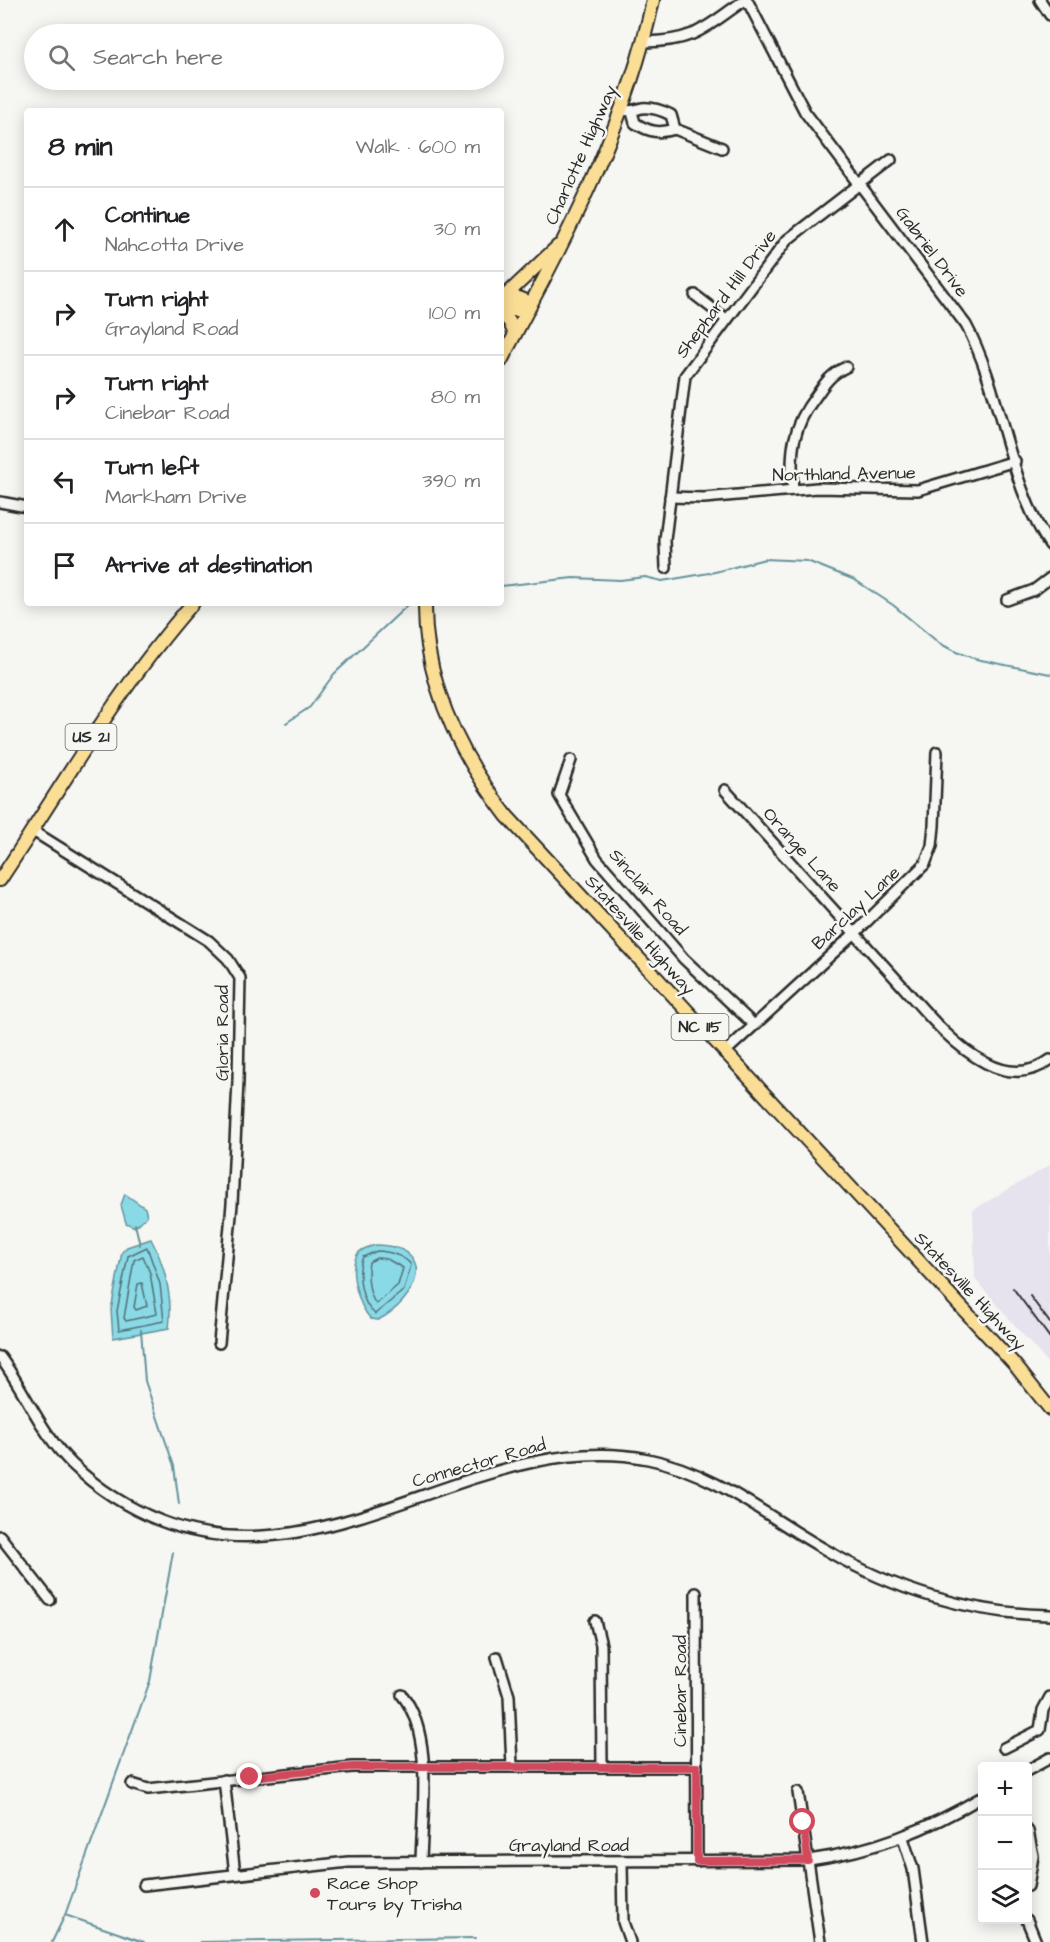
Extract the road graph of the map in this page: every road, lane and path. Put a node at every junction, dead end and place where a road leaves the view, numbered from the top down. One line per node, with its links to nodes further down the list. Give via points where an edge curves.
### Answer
1 (653, 0): 5 (main road, Charlotte Highway)
2 (746, 0): 5 (street, via 694,35); 10 (street, Gabriel Drive, via 805,112)
3 (1040, 0): 4 (street)
4 (1050, 15)
5 (645, 42): 6 (main road, Charlotte Highway)
6 (627, 111): 7 (street, via 642,128 660,133); 7 (street, via 644,108 671,114); 11 (main road, Charlotte Highway)
7 (675, 129): 8 (street)
8 (722, 148)
9 (891, 160): 10 (street, Shephard Hill Drive)
10 (859, 184): 17 (street, Shephard Hill Drive, via 787,240); 21 (street, Gabriel Drive, via 966,325 981,357)
11 (562, 243): 13 (main road, Charlotte Highway); 15 (main road)
12 (695, 295): 17 (street)
13 (504, 303)
14 (504, 306): 15 (main road)
15 (529, 307): 18 (main road)
16 (504, 312): 18 (main road)
17 (726, 319): 23 (street, Shephard Hill Drive, via 685,376)
18 (515, 334): 19 (main road)
19 (504, 354)
20 (846, 367): 22 (street, via 832,374 798,423 792,458)
21 (1014, 461): 22 (street, Northland Avenue, via 918,490); 26 (street, Gabriel Drive, via 1030,509)
22 (793, 490): 23 (street, Northland Avenue)
23 (670, 497): 27 (street, Shephard Hill Drive)
24 (0, 502): 25 (street)
25 (24, 506)
26 (1050, 545)
27 (666, 568)
28 (1050, 578): 29 (street, via 1034,591)
29 (1007, 600)
30 (191, 606): 35 (main road, US 21, via 128,683)
31 (424, 606): 39 (main road, Statesville Highway / NC 115, via 430,660 441,702 480,781 507,816)
32 (937, 752): 37 (street, Barclay Lane, via 932,846 925,864)
33 (571, 760): 38 (street, Sinclair Road, via 559,795 597,859 684,959)
34 (724, 790): 37 (street, Orange Lane)
35 (33, 831): 36 (main road, US 21); 41 (street, Gloria Road, via 209,941 228,959 240,978 232,1204)
36 (0, 880)
37 (855, 933): 38 (street, Barclay Lane); 40 (street, Orange Lane, via 965,1050 985,1063 1008,1070 1032,1071)
38 (753, 1024): 39 (street, Barclay Lane)
39 (724, 1053): 43 (main road, Statesville Highway / NC 115, via 1014,1364)
40 (1050, 1060)
41 (219, 1343)
42 (0, 1357): 47 (street, Connector Road, via 38,1423 73,1465 130,1507 192,1531 253,1538 296,1533 539,1461 592,1454 627,1456 667,1464 706,1479 851,1564 906,1589 987,1609)
43 (1050, 1409)
44 (0, 1536): 46 (street)
45 (696, 1593): 57 (street, Cinebar Road)
46 (50, 1600)
47 (1050, 1615)
48 (595, 1621): 56 (street, via 601,1645)
49 (497, 1657): 55 (street, via 509,1696)
50 (402, 1695): 54 (street, via 421,1731)
51 (1050, 1697): 52 (street, via 1040,1730)
52 (1004, 1748)
53 (1050, 1758): 58 (street)
54 (422, 1767): 55 (street); 59 (street, via 333,1768); 66 (street)
55 (512, 1767): 56 (street)
56 (602, 1767): 57 (street)
57 (697, 1767): 65 (street, Cinebar Road)
58 (1032, 1768)
59 (224, 1780): 60 (street, via 148,1789); 68 (street)
60 (132, 1784)
61 (798, 1792): 64 (street)
62 (978, 1799): 63 (street, Grayland Road)
63 (903, 1838): 64 (street, Grayland Road); 73 (street, via 913,1869)
64 (808, 1860): 65 (street, Grayland Road); 72 (street)
65 (697, 1861): 67 (street, Grayland Road)
66 (421, 1862): 67 (street, Grayland Road); 68 (street, Grayland Road, via 348,1862)
67 (622, 1862): 71 (street, via 623,1922)
68 (235, 1874): 69 (street, Grayland Road)
69 (144, 1885)
70 (1029, 1924): 74 (street)
71 (630, 1942)
72 (820, 1942)
73 (922, 1942)
74 (1036, 1942)

